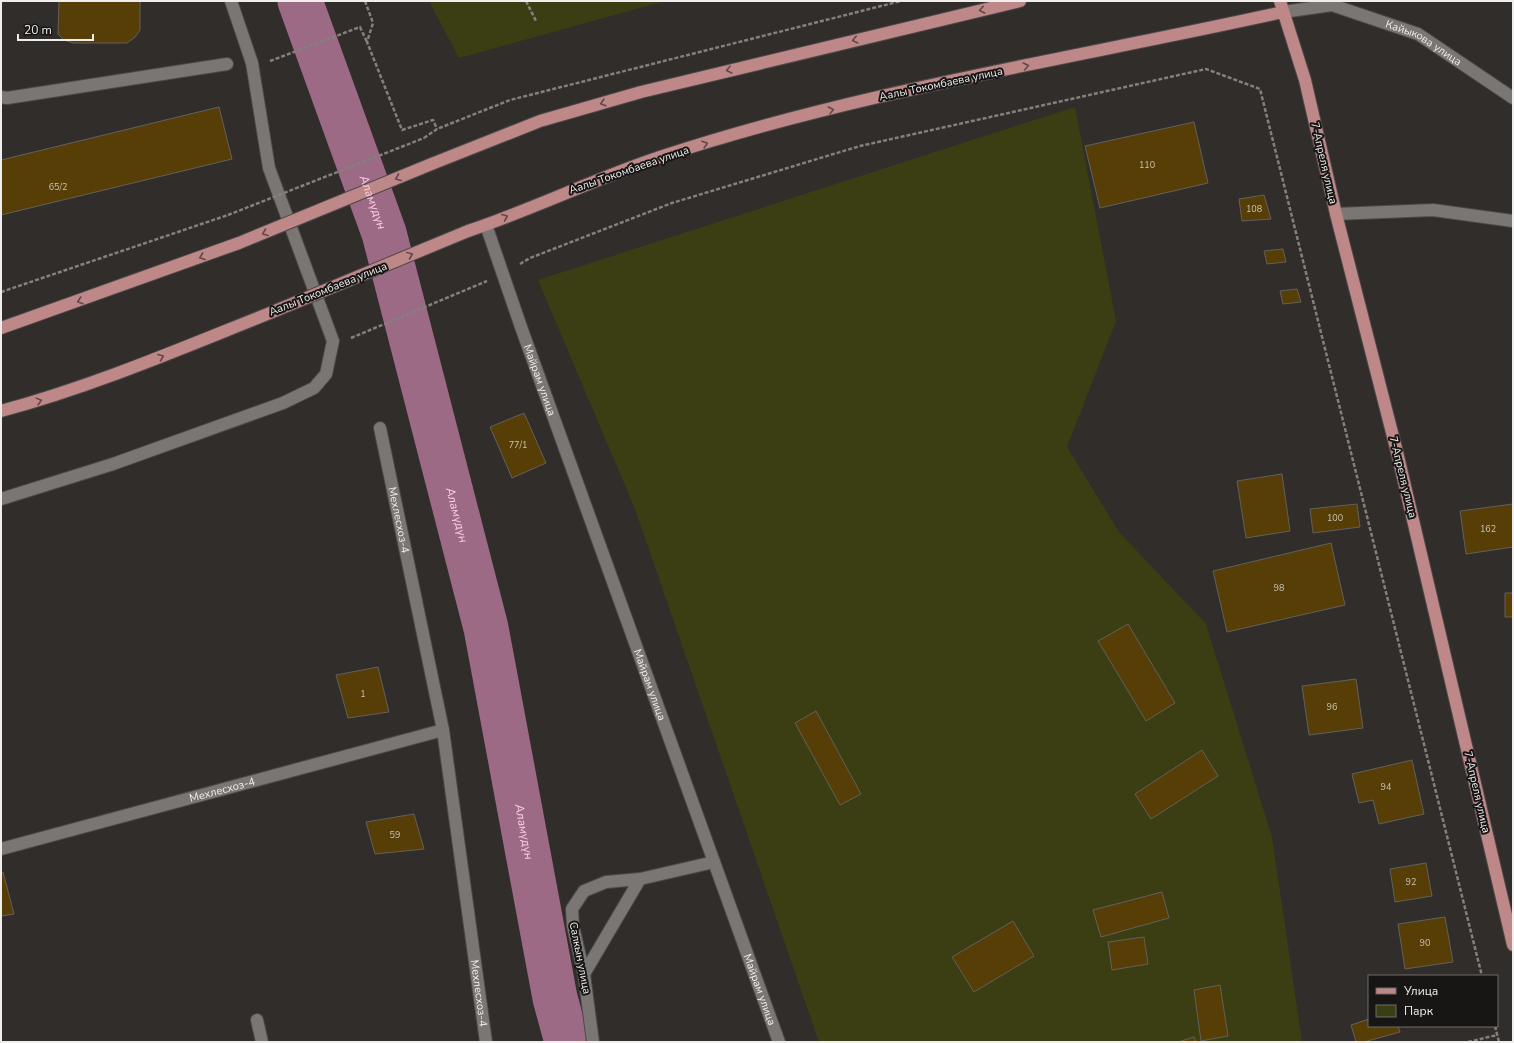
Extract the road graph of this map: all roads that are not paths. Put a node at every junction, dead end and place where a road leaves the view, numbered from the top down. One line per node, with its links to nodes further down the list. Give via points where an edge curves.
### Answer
1 (231, 1): 14 (street, via 252,63 269,168 333,341 326,374 314,388 283,403 113,464)
2 (1020, 1): 11 (main road, one-way to 11, bridge, via 641,92 540,121 238,243)
3 (1329, 3): 4 (street); 7 (street, Кайыкова улица, via 1418,34)
4 (1282, 7): 8 (main road, 7-Апреля улица, via 1305,80); 10 (main road, Аалы Токомбаева улица, one-way to 4, via 567,191 662,156 761,128 893,94)
5 (227, 64): 6 (street, via 15,97)
6 (1, 97)
7 (1513, 98)
8 (1336, 214): 9 (street, via 1434,210); 19 (main road, 7-Апреля улица, via 1397,452)
9 (1513, 221)
10 (486, 225): 12 (main road, Аалы Токомбаева улица, one-way to 10, bridge, via 116,375); 17 (street, Майрам улица, via 520,327)
11 (1, 328)
12 (1, 411)
13 (380, 428): 15 (street, Мехлесхоз-4)
14 (1, 500)
15 (444, 730): 16 (street, Мехлесхоз-4); 23 (street, Мехлесхоз-4)
16 (1, 849)
17 (714, 862): 18 (street, Салкын улица); 25 (street, Майрам улица)
18 (640, 879): 20 (street); 20 (street, Салкын улица, via 606,882 584,891 572,909 573,926)
19 (1513, 944)
20 (584, 974): 24 (street, Салкын улица)
21 (257, 1020): 22 (street)
22 (262, 1042)
23 (486, 1042)
24 (594, 1042)
25 (779, 1042)

